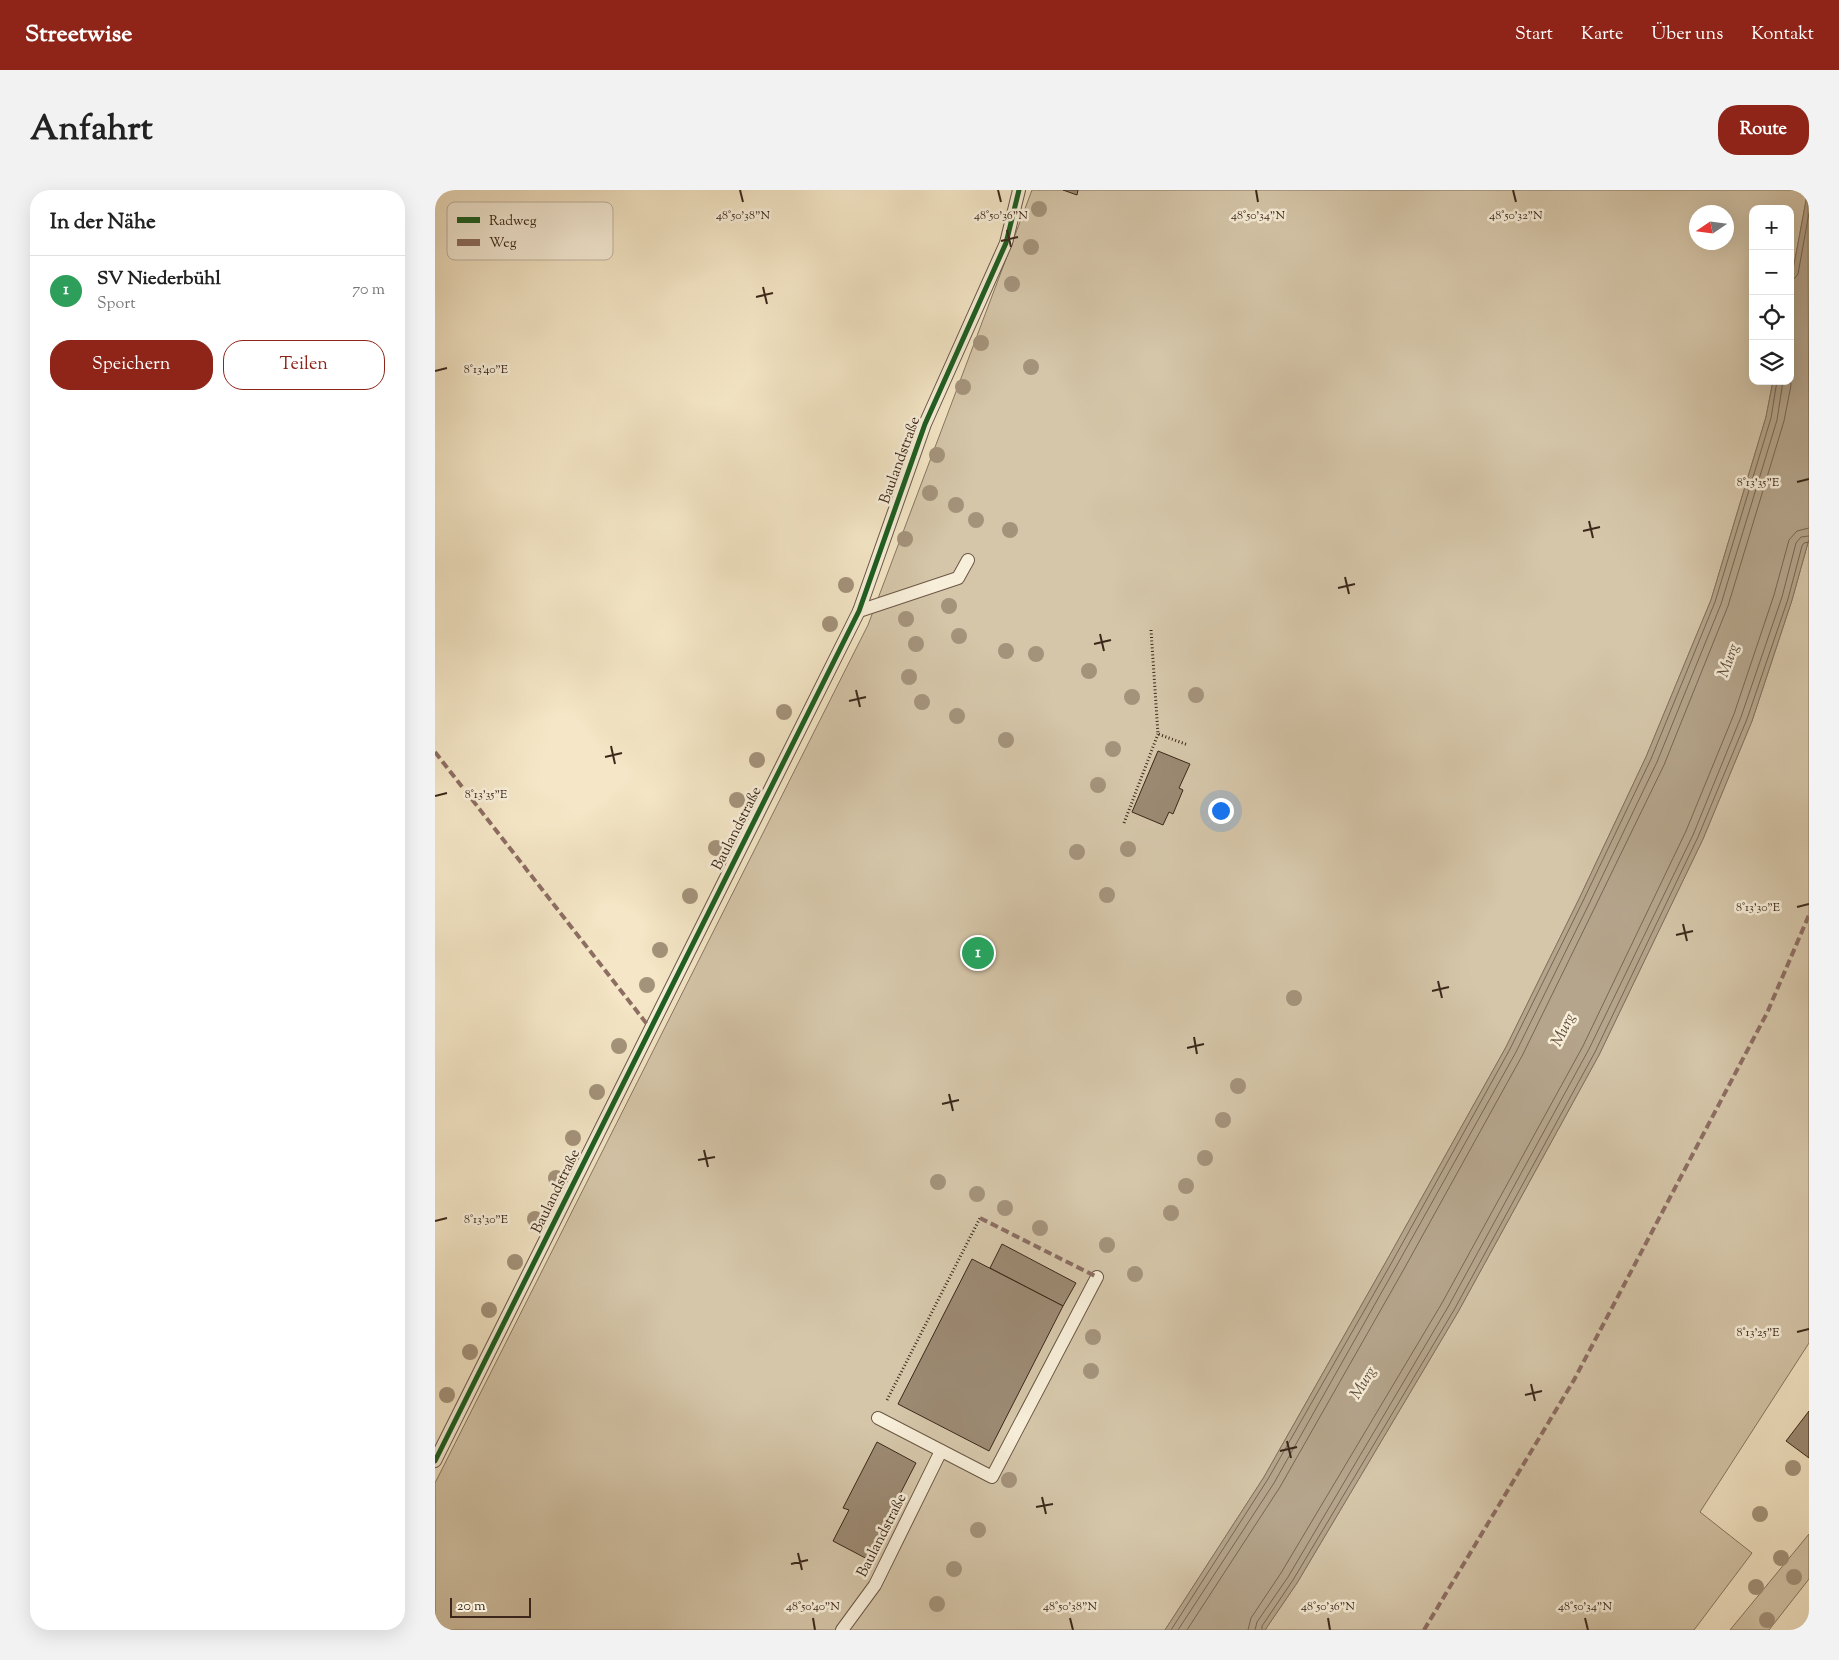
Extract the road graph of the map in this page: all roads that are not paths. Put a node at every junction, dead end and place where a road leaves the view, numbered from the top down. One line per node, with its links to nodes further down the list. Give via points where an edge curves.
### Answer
1 (1019, 190): 3 (lane, Baulandstraße, via 1006,243 925,424)
2 (968, 560): 3 (lane, via 958,578)
3 (859, 611): 7 (lane, Baulandstraße)
4 (1097, 1277): 6 (lane, via 992,1477)
5 (878, 1418): 6 (lane)
6 (941, 1451): 8 (lane, Baulandstraße, via 875,1585)
7 (435, 1461)
8 (842, 1630)

